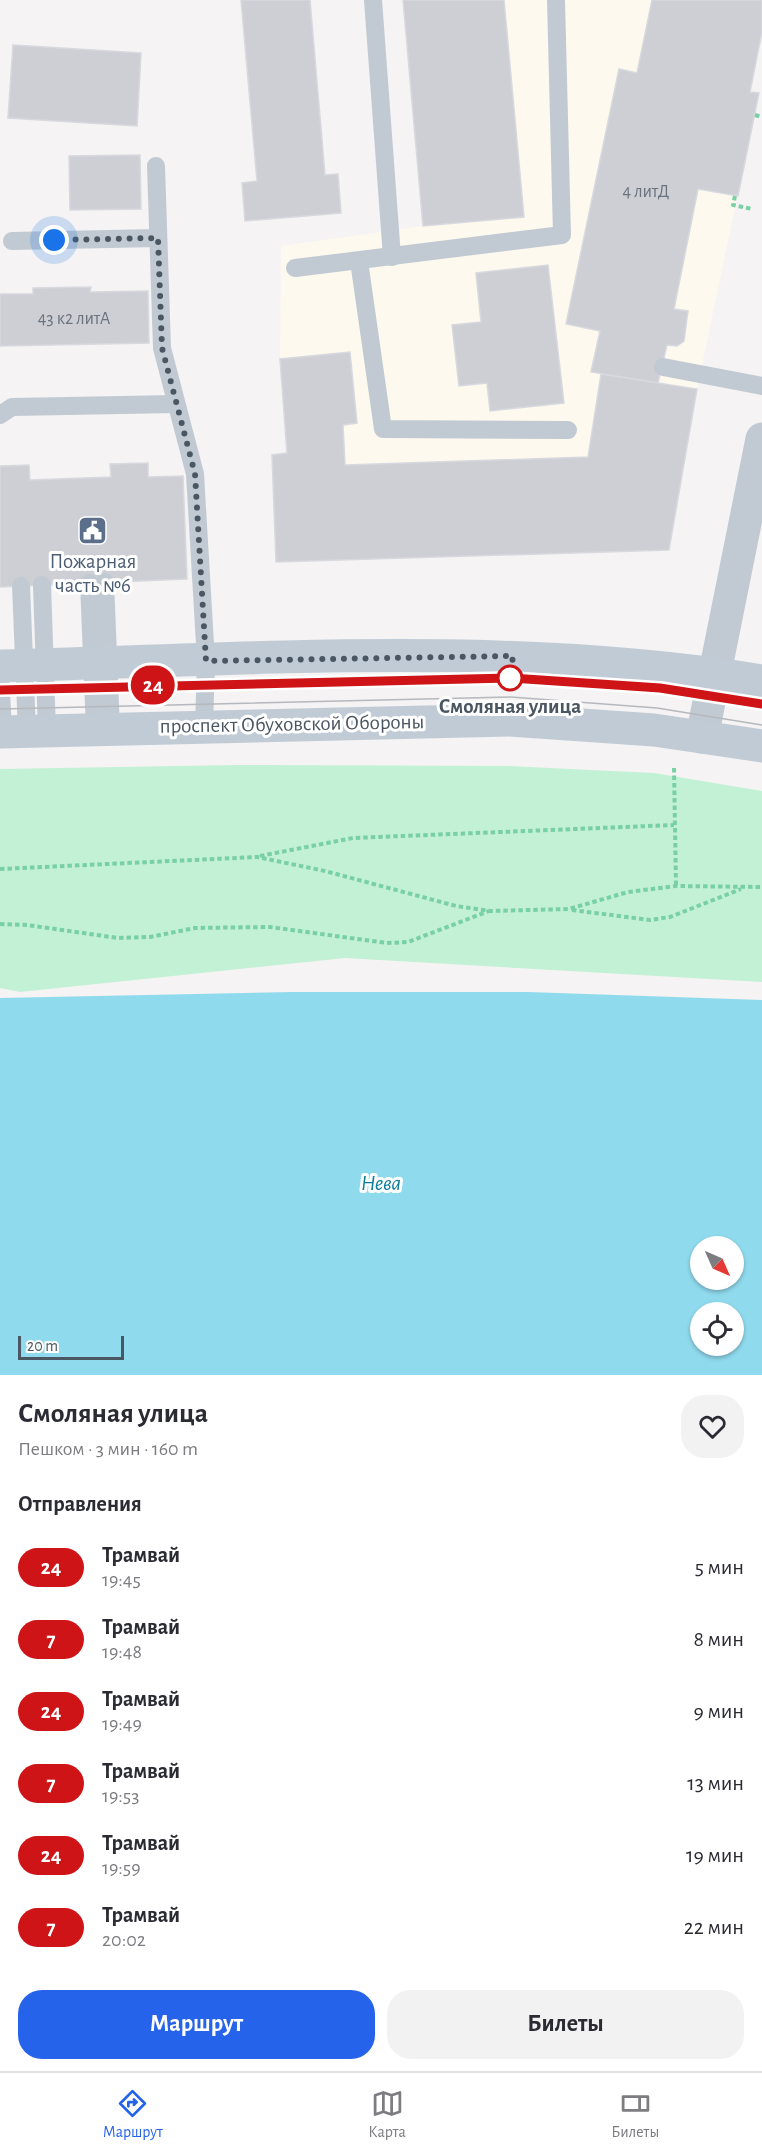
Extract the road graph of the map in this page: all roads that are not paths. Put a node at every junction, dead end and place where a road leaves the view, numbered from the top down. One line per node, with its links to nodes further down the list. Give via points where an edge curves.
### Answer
1 (373, 0): 6 (lane)
2 (556, 0): 6 (lane, via 562,235)
3 (156, 166): 4 (lane)
4 (158, 238): 5 (lane); 11 (lane, via 162,348)
5 (12, 241)
6 (392, 257): 7 (lane)
7 (359, 261): 8 (lane); 13 (lane, via 383,429)
8 (295, 268)
9 (663, 367): 10 (lane)
10 (762, 386)
11 (176, 404): 12 (lane, via 12,407); 19 (lane, via 195,474)
12 (0, 415)
13 (568, 430)
14 (762, 439): 15 (street)
15 (754, 517): 22 (street)
16 (97, 583): 20 (lane)
17 (42, 585): 21 (lane)
18 (21, 586): 21 (lane)
19 (206, 661): 20 (main road); 22 (main road, via 513,656 662,666); 24 (lane)
20 (100, 664): 21 (main road); 25 (lane)
21 (17, 667): 26 (lane); 26 (lane)
22 (715, 674): 23 (main road); 27 (street)
23 (762, 681)
24 (204, 726): 25 (main road, проспект Обуховской Обороны); 27 (main road, проспект Обуховской Обороны, via 510,720)
25 (103, 729): 26 (main road, проспект Обуховской Обороны)
26 (19, 732)
27 (702, 737): 28 (main road, проспект Обуховской Обороны)
28 (762, 746)

